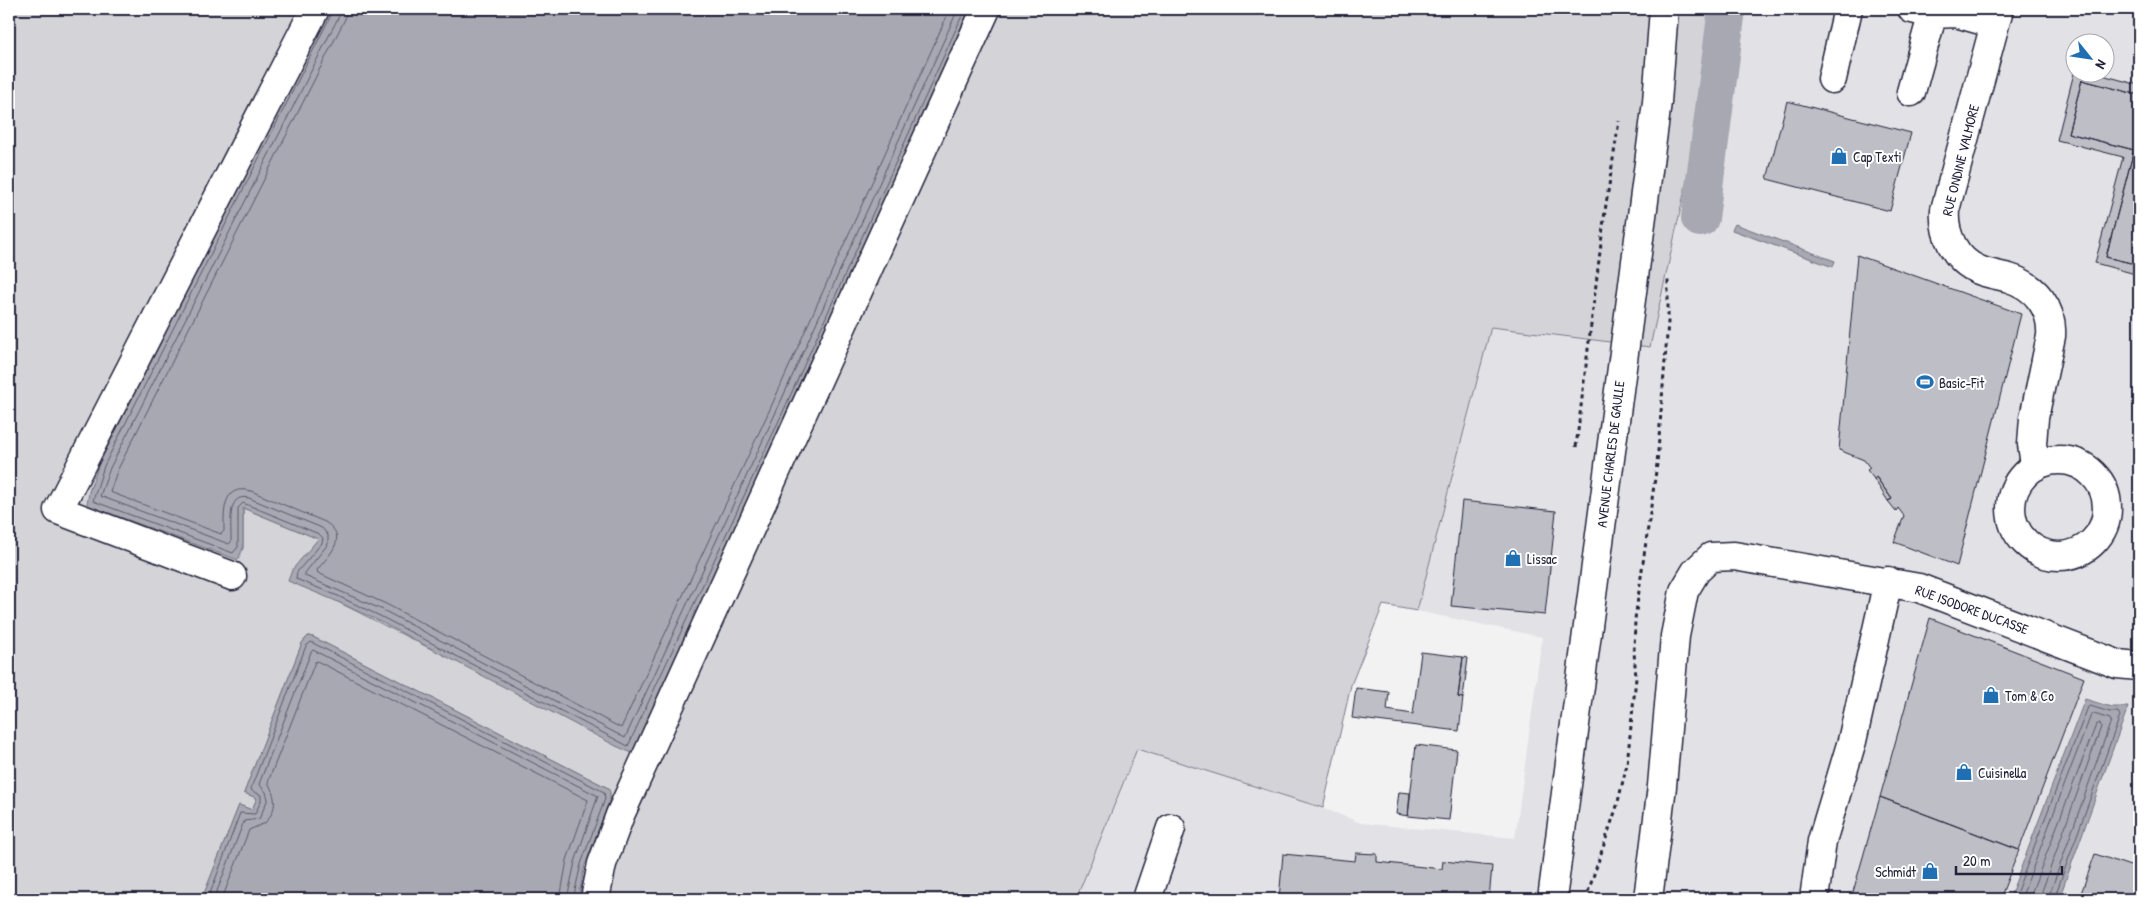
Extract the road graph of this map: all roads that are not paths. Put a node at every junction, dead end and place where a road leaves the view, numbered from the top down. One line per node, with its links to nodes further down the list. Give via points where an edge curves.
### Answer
1 (315, 9): 10 (main road, via 58,510)
2 (986, 9): 14 (main road, via 620,815 602,864)
3 (1664, 9): 16 (main road, AVENUE CHARLES DE GAULLE, via 1656,112)
4 (1848, 9): 7 (main road)
5 (1926, 11): 6 (main road); 8 (main road)
6 (1997, 16): 9 (main road, RUE ONDINE VALMORE, via 1945,210 1944,225 1952,246 1968,264 2024,285 2034,292 2048,311 2051,336 2032,431)
7 (1832, 79)
8 (1911, 92)
9 (2035, 465)
10 (232, 576)
11 (1888, 581): 12 (main road, RUE ISODORE DUCASSE, via 1942,595 2117,664); 17 (main road, RUE ISODORE DUCASSE, via 1734,556 1711,556 1696,571 1684,591 1675,636); 18 (main road, via 1852,741 1822,841)
12 (2139, 666)
13 (1171, 828): 15 (main road)
14 (595, 899)
15 (1147, 899)
16 (1552, 899)
17 (1648, 899)
18 (1814, 899)

